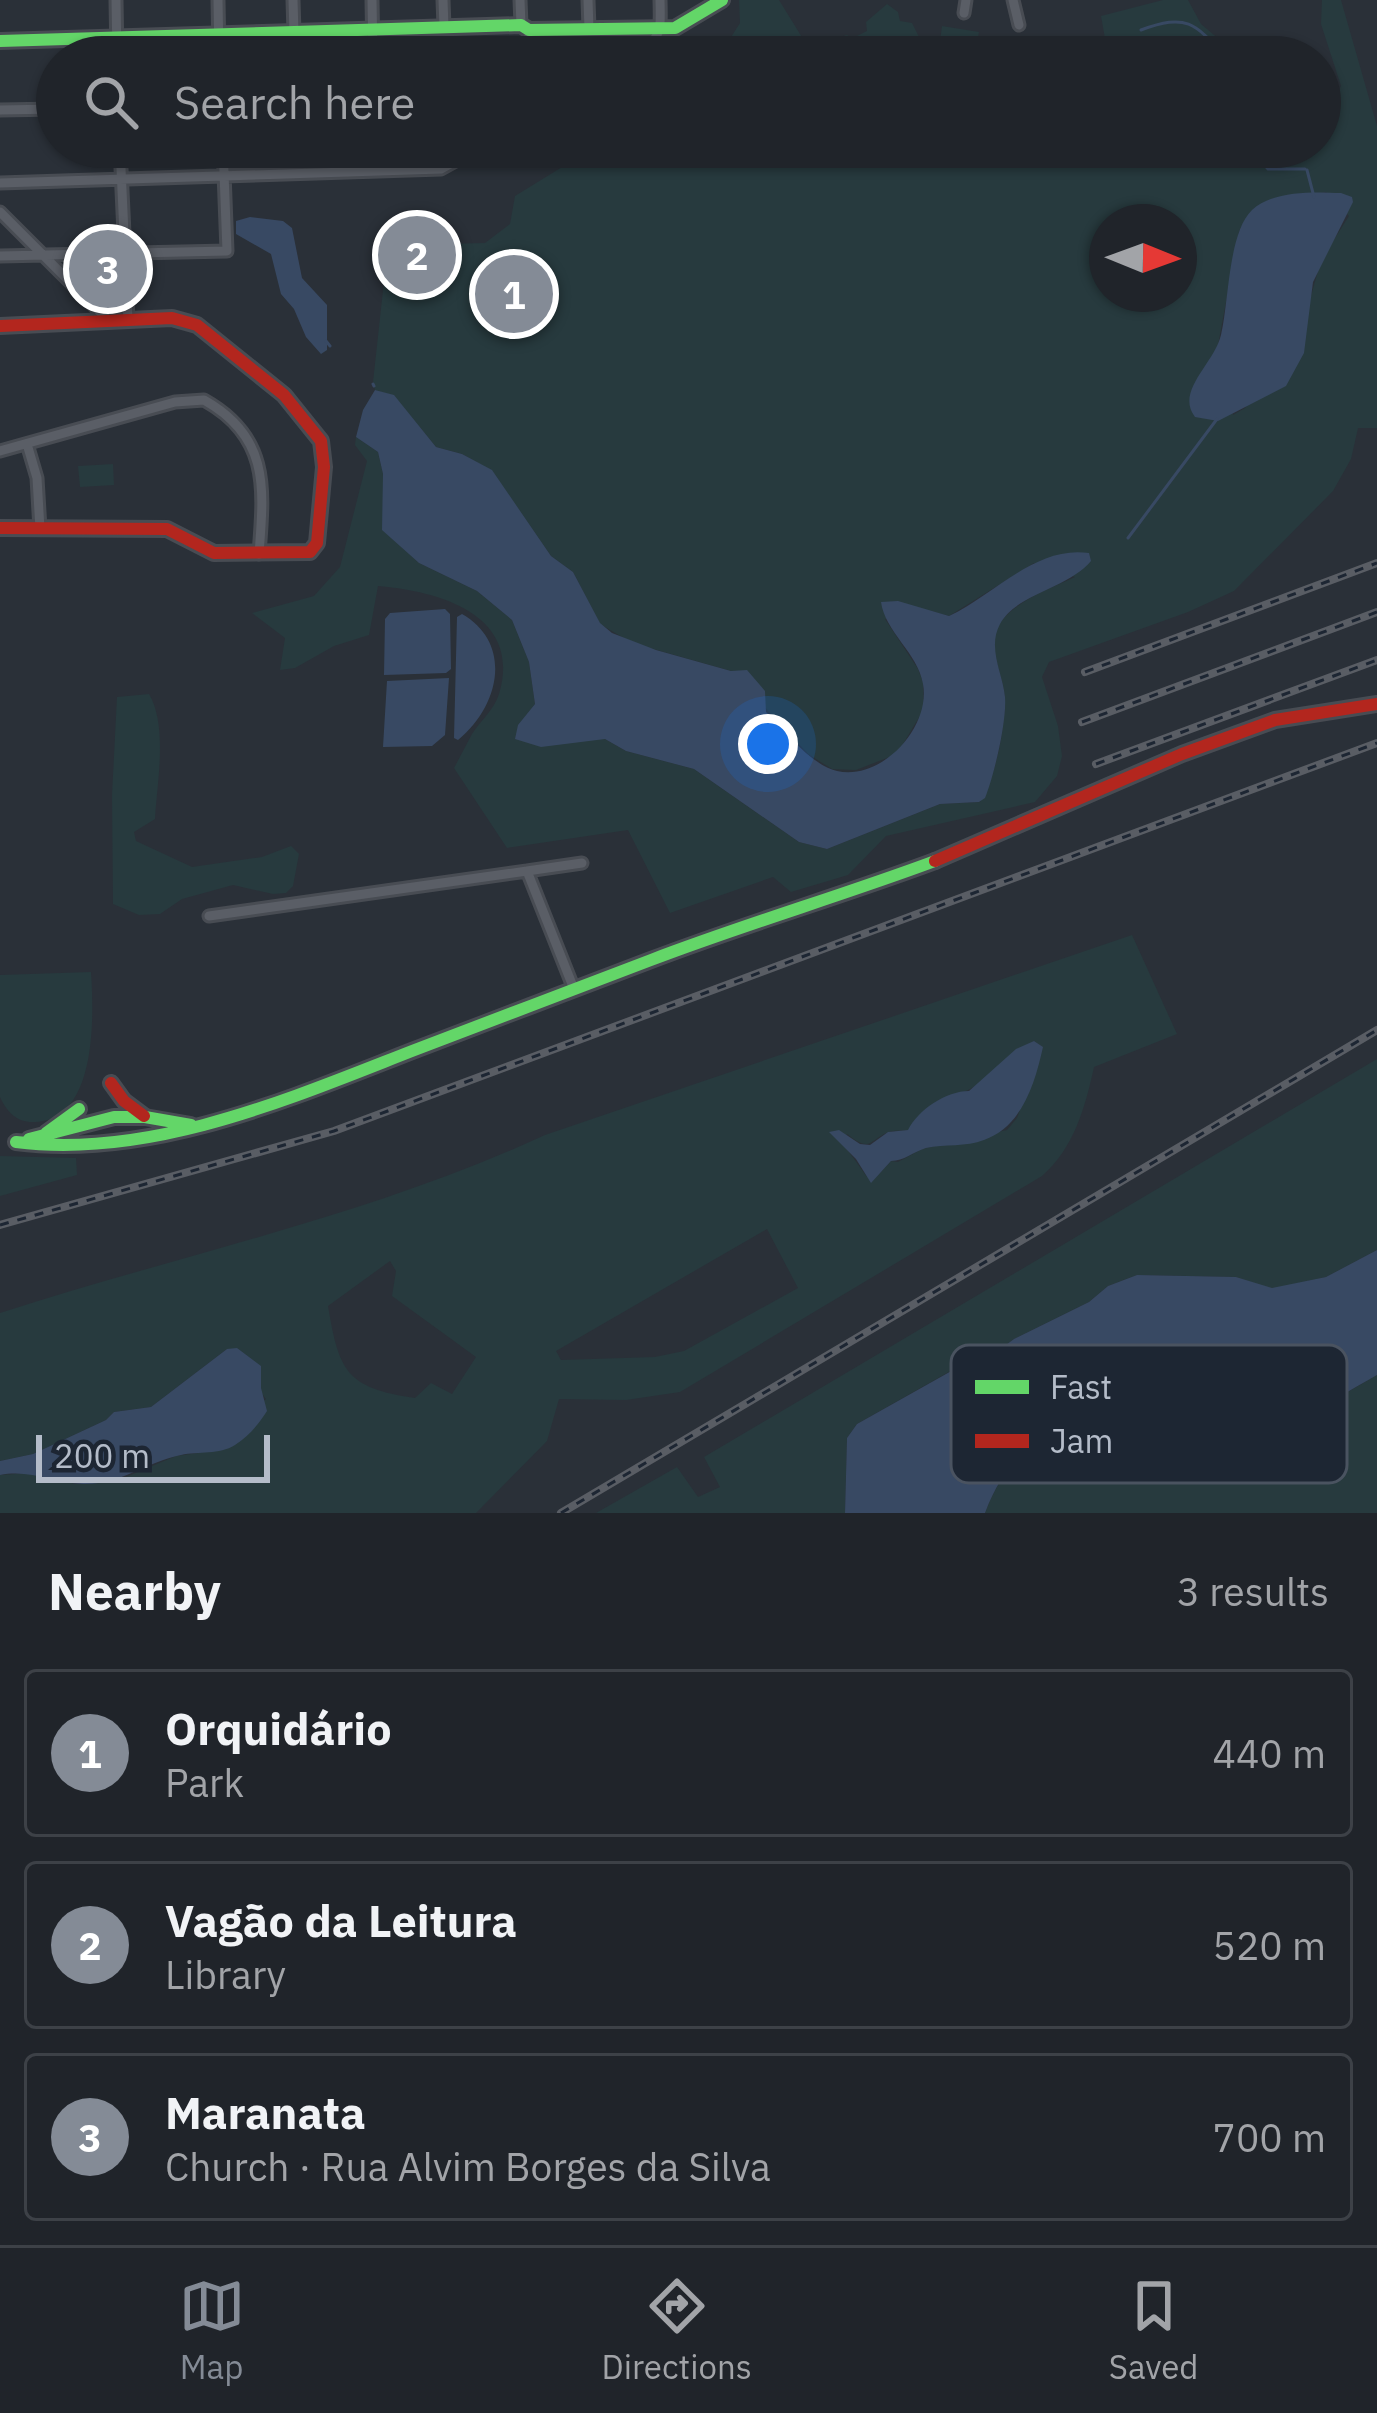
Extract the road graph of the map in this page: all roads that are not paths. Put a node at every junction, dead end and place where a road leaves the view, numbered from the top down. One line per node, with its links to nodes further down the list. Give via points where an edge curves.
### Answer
1 (116, 0): 21 (street)
2 (218, 0): 20 (street)
3 (293, 0): 19 (street)
4 (372, 0): 16 (street)
5 (443, 0): 14 (street)
6 (520, 0): 15 (street)
7 (588, 0): 18 (street)
8 (660, 0): 17 (street)
9 (722, 0): 17 (street)
10 (966, 0): 12 (street)
11 (1013, 0): 13 (street)
12 (964, 14)
13 (1019, 25)
14 (444, 27): 15 (street); 16 (street)
15 (525, 27): 18 (street); 23 (street)
16 (373, 28): 19 (street); 22 (street)
17 (661, 28): 18 (street); 24 (street)
18 (589, 29)
19 (294, 33): 20 (street)
20 (219, 35): 21 (street)
21 (117, 36)
22 (373, 36)
23 (526, 36)
24 (658, 36)
25 (36, 39): 26 (street)
26 (0, 41)
27 (36, 109): 28 (street)
28 (0, 110)
29 (121, 168): 34 (street)
30 (224, 168): 33 (street)
31 (443, 168): 32 (street)
32 (376, 171): 33 (street)
33 (224, 175): 34 (street); 37 (street, via 227,251)
34 (122, 177): 35 (street); 37 (street)
35 (0, 183)
36 (0, 212): 38 (street)
37 (124, 252): 38 (street); 40 (street)
38 (43, 254): 39 (street); 41 (street)
39 (0, 256)
40 (128, 320): 41 (street); 47 (street, via 197,325 313,426 324,446 316,548)
41 (109, 321): 42 (street)
42 (0, 326)
43 (28, 444): 44 (street); 46 (street); 47 (street, via 204,400 245,432 256,453)
44 (0, 451)
45 (0, 528): 46 (street)
46 (40, 529): 47 (street, via 167,529 214,553)
47 (259, 554)
48 (1377, 704): 52 (street, via 1275,720 956,854)
49 (582, 863): 50 (street)
50 (527, 871): 51 (street); 52 (street)
51 (209, 916)
52 (574, 989): 56 (street)
53 (111, 1083): 55 (street)
54 (79, 1109): 57 (street)
55 (145, 1117): 56 (street); 57 (street)
56 (198, 1126): 57 (street, via 110,1142 16,1142)
57 (34, 1138)

